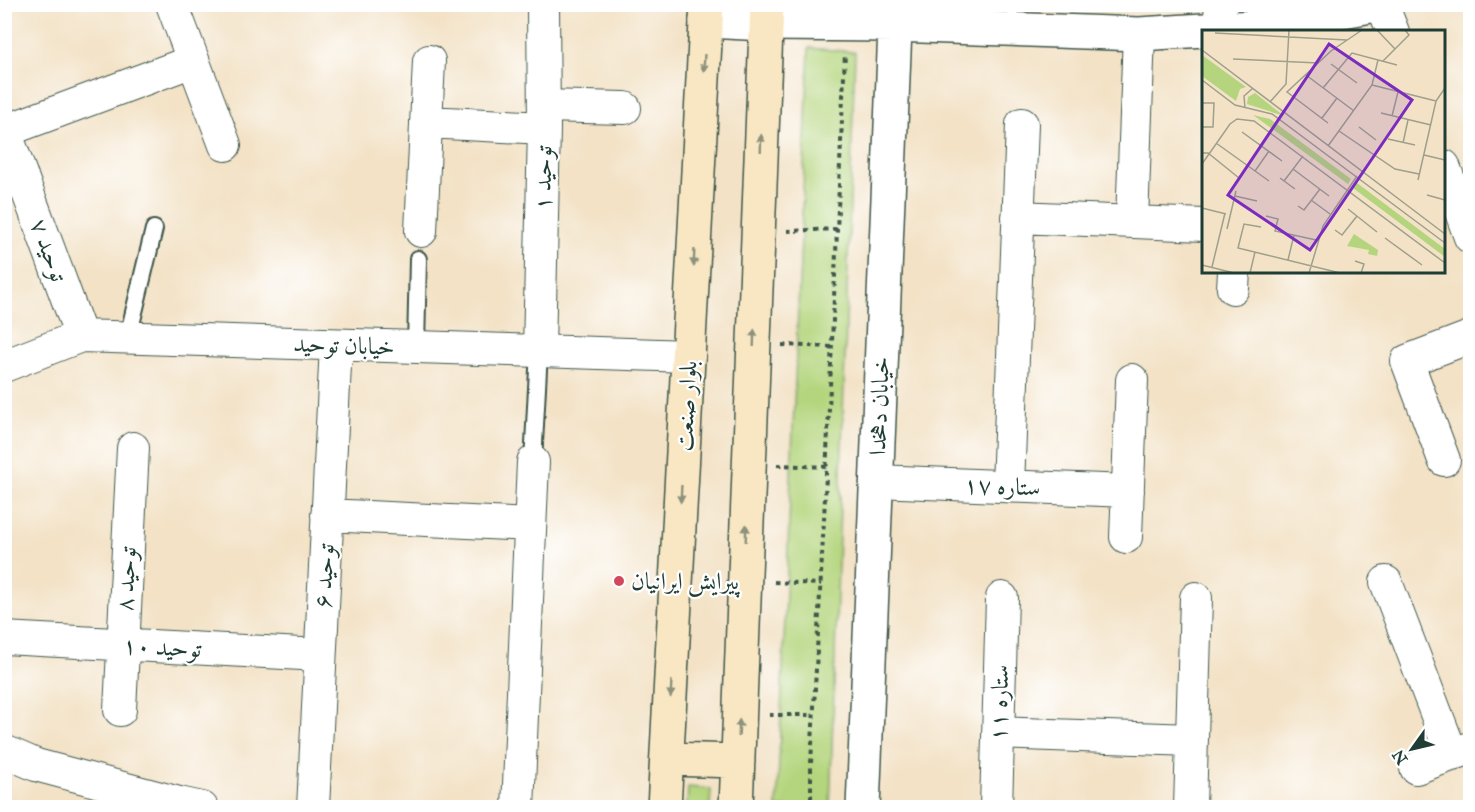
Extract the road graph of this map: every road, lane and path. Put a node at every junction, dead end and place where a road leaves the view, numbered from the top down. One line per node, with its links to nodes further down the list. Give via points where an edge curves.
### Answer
1 (172, 4): 11 (street)
2 (543, 4): 14 (street, توحید ۱)
3 (1382, 4): 7 (street, via 1253,27); 9 (street)
4 (706, 13): 5 (street); 36 (main road, بلوار صنعت, one-way to 36)
5 (766, 14): 8 (street); 25 (main road, one-way to 5)
6 (895, 15): 8 (street); 10 (street); 44 (street, خیابان دهخدا)
7 (1220, 17): 10 (street)
8 (846, 25): 24 (path)
9 (1391, 30)
10 (1139, 34): 21 (street)
11 (193, 61): 17 (street); 18 (street)
12 (429, 61): 15 (street)
13 (625, 108): 14 (street)
14 (544, 117): 15 (street); 35 (street, توحید ۱)
15 (426, 122): 27 (street)
16 (1022, 124): 20 (street)
17 (4, 131): 28 (street, توحید ۷)
18 (225, 146)
19 (1454, 173): 26 (street)
20 (1018, 217): 21 (street); 45 (street)
21 (1132, 221): 22 (street)
22 (1202, 225)
23 (154, 229): 29 (lane)
24 (837, 229): 25 (path); 34 (path)
25 (758, 230): 50 (main road, one-way to 25)
26 (1470, 237)
27 (420, 245): 33 (lane)
28 (81, 336): 29 (street, خیابان توحید); 37 (street, خیابان توحید)
29 (128, 337): 31 (street, خیابان توحید)
30 (1470, 337): 40 (street, via 1407,361)
31 (336, 345): 33 (street, خیابان توحید); 47 (street, توحید ۶)
32 (779, 345): 34 (path)
33 (416, 347): 35 (street, خیابان توحید)
34 (832, 347): 43 (path)
35 (539, 351): 36 (street, خیابان توحید); 41 (lane)
36 (688, 356): 65 (main road, بلوار صنعت, one-way to 65)
37 (4, 366)
38 (1132, 380): 46 (street)
39 (133, 448): 56 (street, توحید ۸)
40 (1444, 460)
41 (533, 462): 48 (street)
42 (773, 465): 43 (path)
43 (827, 467): 52 (path)
44 (876, 481): 45 (street, ستاره ۱۷); 74 (street, خیابان دهخدا)
45 (1008, 486): 46 (street, ستاره ۱۷)
46 (1128, 491): 49 (street)
47 (327, 515): 48 (street); 57 (street, توحید ۶)
48 (530, 525): 70 (street)
49 (1126, 537)
50 (744, 580): 52 (path); 59 (main road)
51 (1386, 582): 64 (street)
52 (821, 584): 60 (path)
53 (1002, 598): 61 (street, ستاره ۱۱)
54 (1196, 598): 62 (street)
55 (4, 638): 56 (street, توحید ۱۰)
56 (123, 645): 57 (street, توحید ۱۰); 58 (street, توحید ۸)
57 (321, 655): 69 (street, توحید ۶)
58 (120, 710)
59 (739, 711): 60 (path); 66 (main road, one-way to 59)
60 (814, 715): 73 (path)
61 (999, 733): 62 (street); 75 (street, ستاره ۱۱)
62 (1192, 740): 76 (street)
63 (4, 751): 68 (street, via 36,765)
64 (1461, 751): 67 (street)
65 (667, 759): 66 (main road); 71 (main road, بلوار صنعت)
66 (738, 761): 72 (main road)
67 (1416, 768)
68 (187, 806)
69 (313, 807)
70 (518, 807)
71 (664, 807)
72 (736, 807)
73 (811, 807)
74 (863, 807)
75 (996, 807)
76 (1190, 807)

